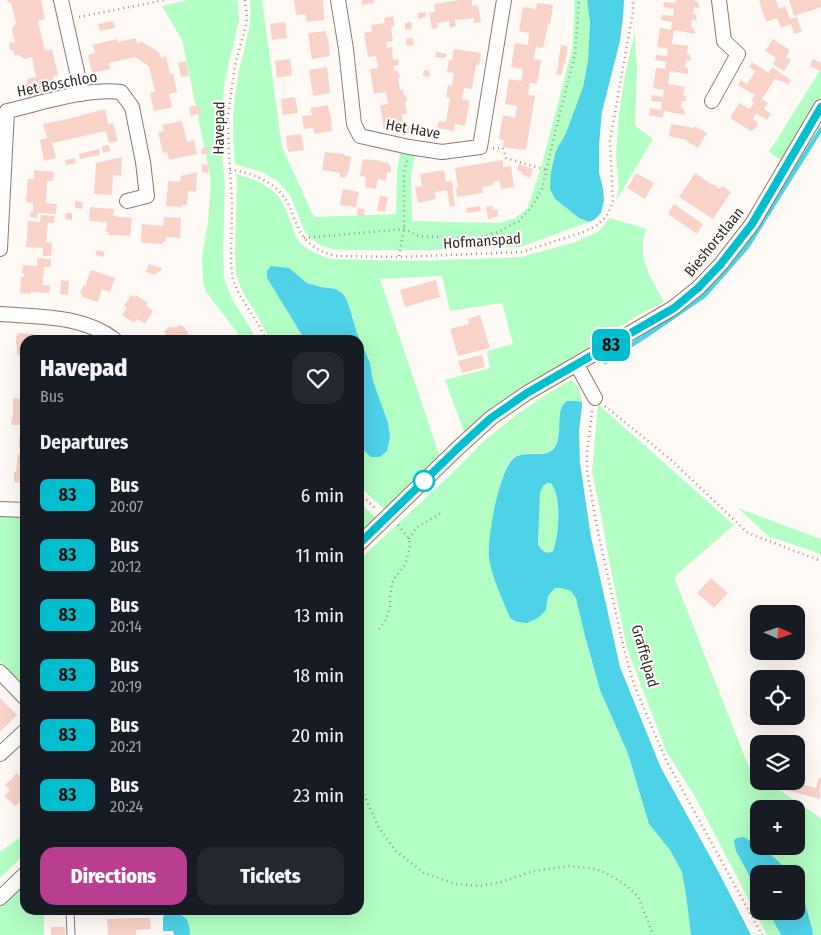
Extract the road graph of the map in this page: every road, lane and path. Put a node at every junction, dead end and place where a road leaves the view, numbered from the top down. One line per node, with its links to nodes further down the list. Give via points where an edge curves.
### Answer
1 (62, 0): 9 (street)
2 (165, 0): 9 (path)
3 (245, 0): 16 (path, Havepad, via 246,25 229,101)
4 (338, 0): 14 (street, Het Have, via 354,124 360,136)
5 (504, 0): 15 (street)
6 (579, 0): 17 (path, via 575,54)
7 (633, 0): 22 (path, Hofmanspad, via 610,141 612,202 606,217 583,232 522,252)
8 (718, 0): 11 (street, via 724,41 738,54)
9 (66, 20): 10 (street)
10 (82, 94): 12 (street, Het Boschloo); 18 (street, Het Boschloo, via 121,92 132,107 148,196)
11 (712, 101)
12 (4, 107): 21 (street, Het Boschloo)
13 (821, 107): 26 (street, Bieshorstlaan, via 752,224 720,265 674,308)
14 (410, 146): 15 (street, Het Have, via 442,152); 19 (path, via 404,173)
15 (480, 147): 17 (path, via 503,148 506,158)
16 (230, 170): 20 (path, Hofmanspad, via 247,172 273,186 286,200); 25 (path, Havepad, via 232,276)
17 (546, 170): 19 (path, via 542,189 533,206 519,221 496,233 472,239 419,236)
18 (127, 201)
19 (404, 228): 20 (path); 22 (path)
20 (304, 238): 22 (path, Hofmanspad, via 314,248 329,255)
21 (0, 249)
22 (399, 257)
23 (0, 314): 24 (street, via 61,319 87,325)
24 (105, 335)
25 (264, 335)
26 (577, 365): 27 (street); 32 (street, Bieshorstlaan, via 491,418)
27 (595, 398): 35 (path, via 670,459 748,533); 47 (path, Graffelpad, via 587,472 634,685 666,760)
28 (364, 497): 32 (path)
29 (0, 508): 30 (street)
30 (20, 510)
31 (441, 513): 34 (path, via 416,528)
32 (386, 517): 33 (street, Bieshorstlaan); 34 (path)
33 (364, 539)
34 (409, 539): 36 (path, via 405,565 393,580 390,606)
35 (821, 561)
36 (379, 629)
37 (0, 672): 38 (street)
38 (20, 693)
39 (20, 736): 40 (street)
40 (0, 754)
41 (364, 795): 46 (path, via 379,828 396,851 424,873 456,884 481,886 534,871 570,866 594,869 623,883 638,896)
42 (20, 879): 43 (street)
43 (0, 898)
44 (70, 915): 45 (lane)
45 (71, 935)
46 (652, 935)
47 (762, 935)

